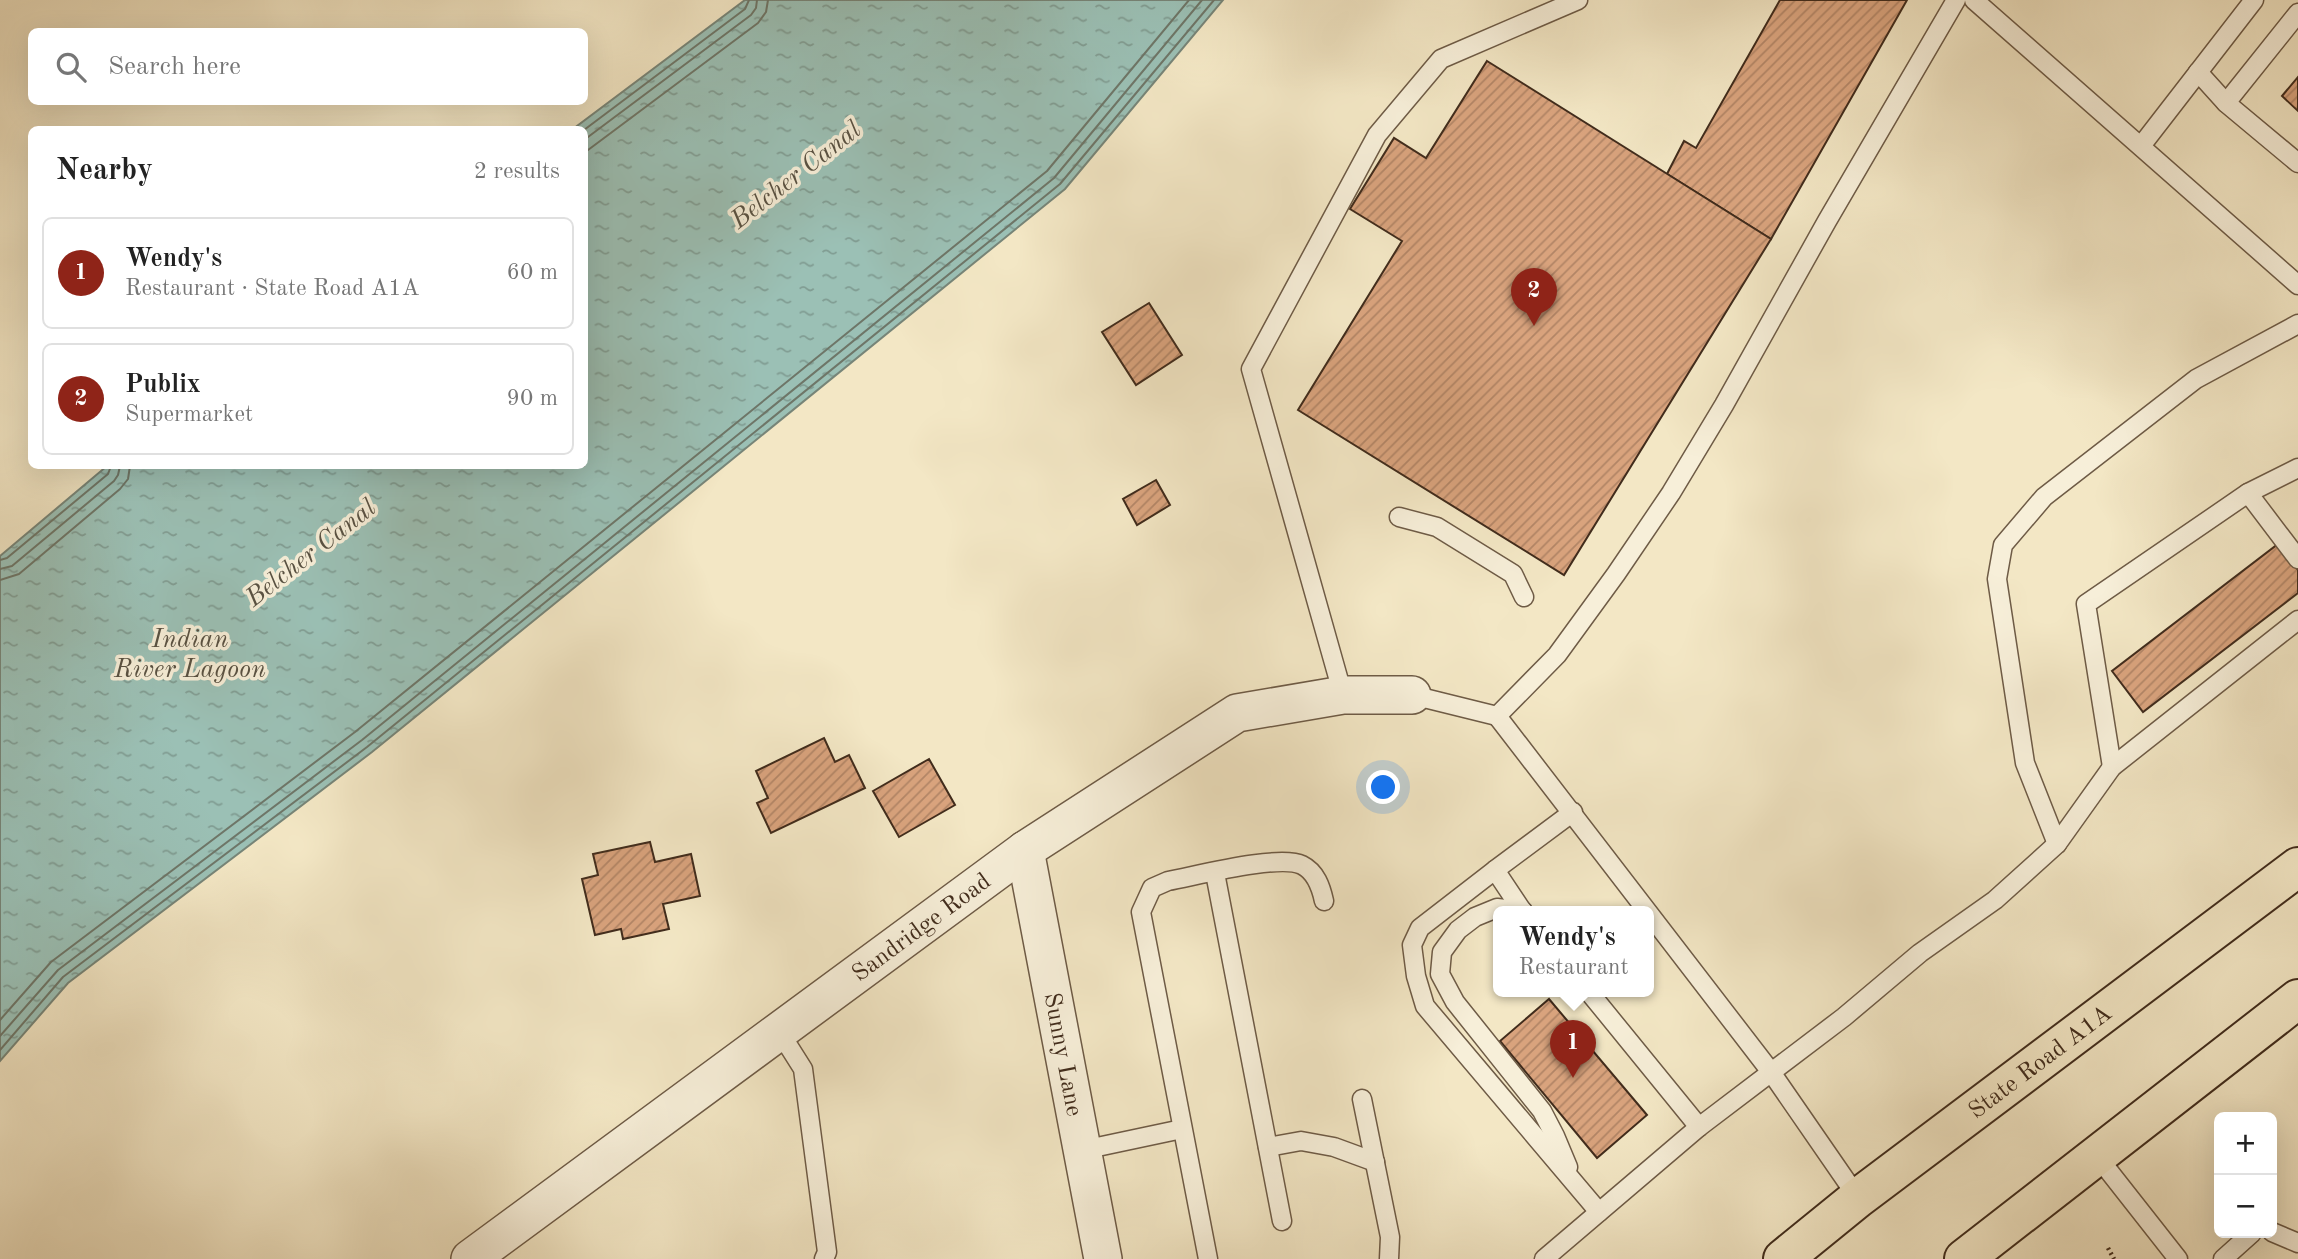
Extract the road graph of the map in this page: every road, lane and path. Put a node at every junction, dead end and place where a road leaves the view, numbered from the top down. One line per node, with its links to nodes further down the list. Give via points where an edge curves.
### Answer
1 (1578, 0): 18 (lane, via 1441,59 1377,135 1251,369)
2 (1956, 0): 20 (lane, via 1671,493 1557,655)
3 (1974, 0): 8 (lane)
4 (2254, 0): 6 (lane)
5 (2298, 13): 7 (lane)
6 (2198, 72): 7 (lane); 8 (lane)
7 (2226, 103): 9 (lane)
8 (2141, 146): 10 (lane)
9 (2298, 163)
10 (2298, 285)
11 (2298, 324): 23 (lane, via 2186,387 2044,497 2003,545 1997,579 2025,763)
12 (2298, 468): 13 (lane)
13 (2248, 493): 15 (lane); 21 (lane, via 2086,604)
14 (1399, 517): 16 (lane, via 1437,527 1513,574)
15 (2298, 559)
16 (1524, 597)
17 (2298, 620): 21 (lane)
18 (1343, 695): 19 (street, Sandridge Road); 24 (street, Sandridge Road, via 1237,713)
19 (1412, 695): 20 (lane)
20 (1497, 716): 22 (lane)
21 (2112, 767): 23 (lane)
22 (1573, 812): 26 (lane); 30 (lane)
23 (2057, 844): 36 (lane, via 1995,900 1920,953)
24 (1025, 850): 35 (street, Sandridge Road); 41 (street, Sunny Lane)
25 (2298, 867): 45 (main road, State Road A1A)
26 (1495, 870): 29 (lane); 44 (lane, via 1420,928 1412,945 1416,976 1425,1006)
27 (1215, 873): 28 (lane, via 1283,861 1304,865 1320,883); 39 (lane, via 1152,888 1141,912); 40 (lane)
28 (1324, 901)
29 (1520, 906)
30 (1645, 906)
31 (1493, 910): 44 (lane, via 1458,930 1442,952 1440,974 1455,1002 1542,1111)
32 (1654, 918): 36 (lane)
33 (1593, 997): 38 (lane)
34 (2298, 999): 42 (main road)
35 (779, 1031): 52 (street, Sandridge Road); 53 (lane, via 803,1069 827,1252)
36 (1771, 1072): 38 (lane); 45 (lane)
37 (1362, 1099): 43 (lane)
38 (1699, 1127): 46 (lane)
39 (1182, 1129): 41 (lane); 55 (lane)
40 (1268, 1147): 43 (lane, via 1301,1141); 47 (lane)
41 (1083, 1150): 54 (street, Sunny Lane)
42 (2097, 1156): 59 (main road); 61 (lane)
43 (1375, 1162): 56 (lane, via 1390,1237)
44 (1573, 1182): 46 (lane)
45 (1858, 1198): 58 (main road, State Road A1A)
46 (1599, 1212): 57 (lane)
47 (1282, 1221)
48 (2277, 1234): 50 (lane)
49 (2246, 1238): 62 (lane)
50 (2298, 1243)
51 (2108, 1248): 60 (path)
52 (470, 1259)
53 (824, 1259)
54 (1103, 1259)
55 (1208, 1259)
56 (1389, 1259)
57 (1544, 1259)
58 (1783, 1259)
59 (1964, 1259)
60 (2114, 1259)
61 (2178, 1259)
62 (2223, 1259)

